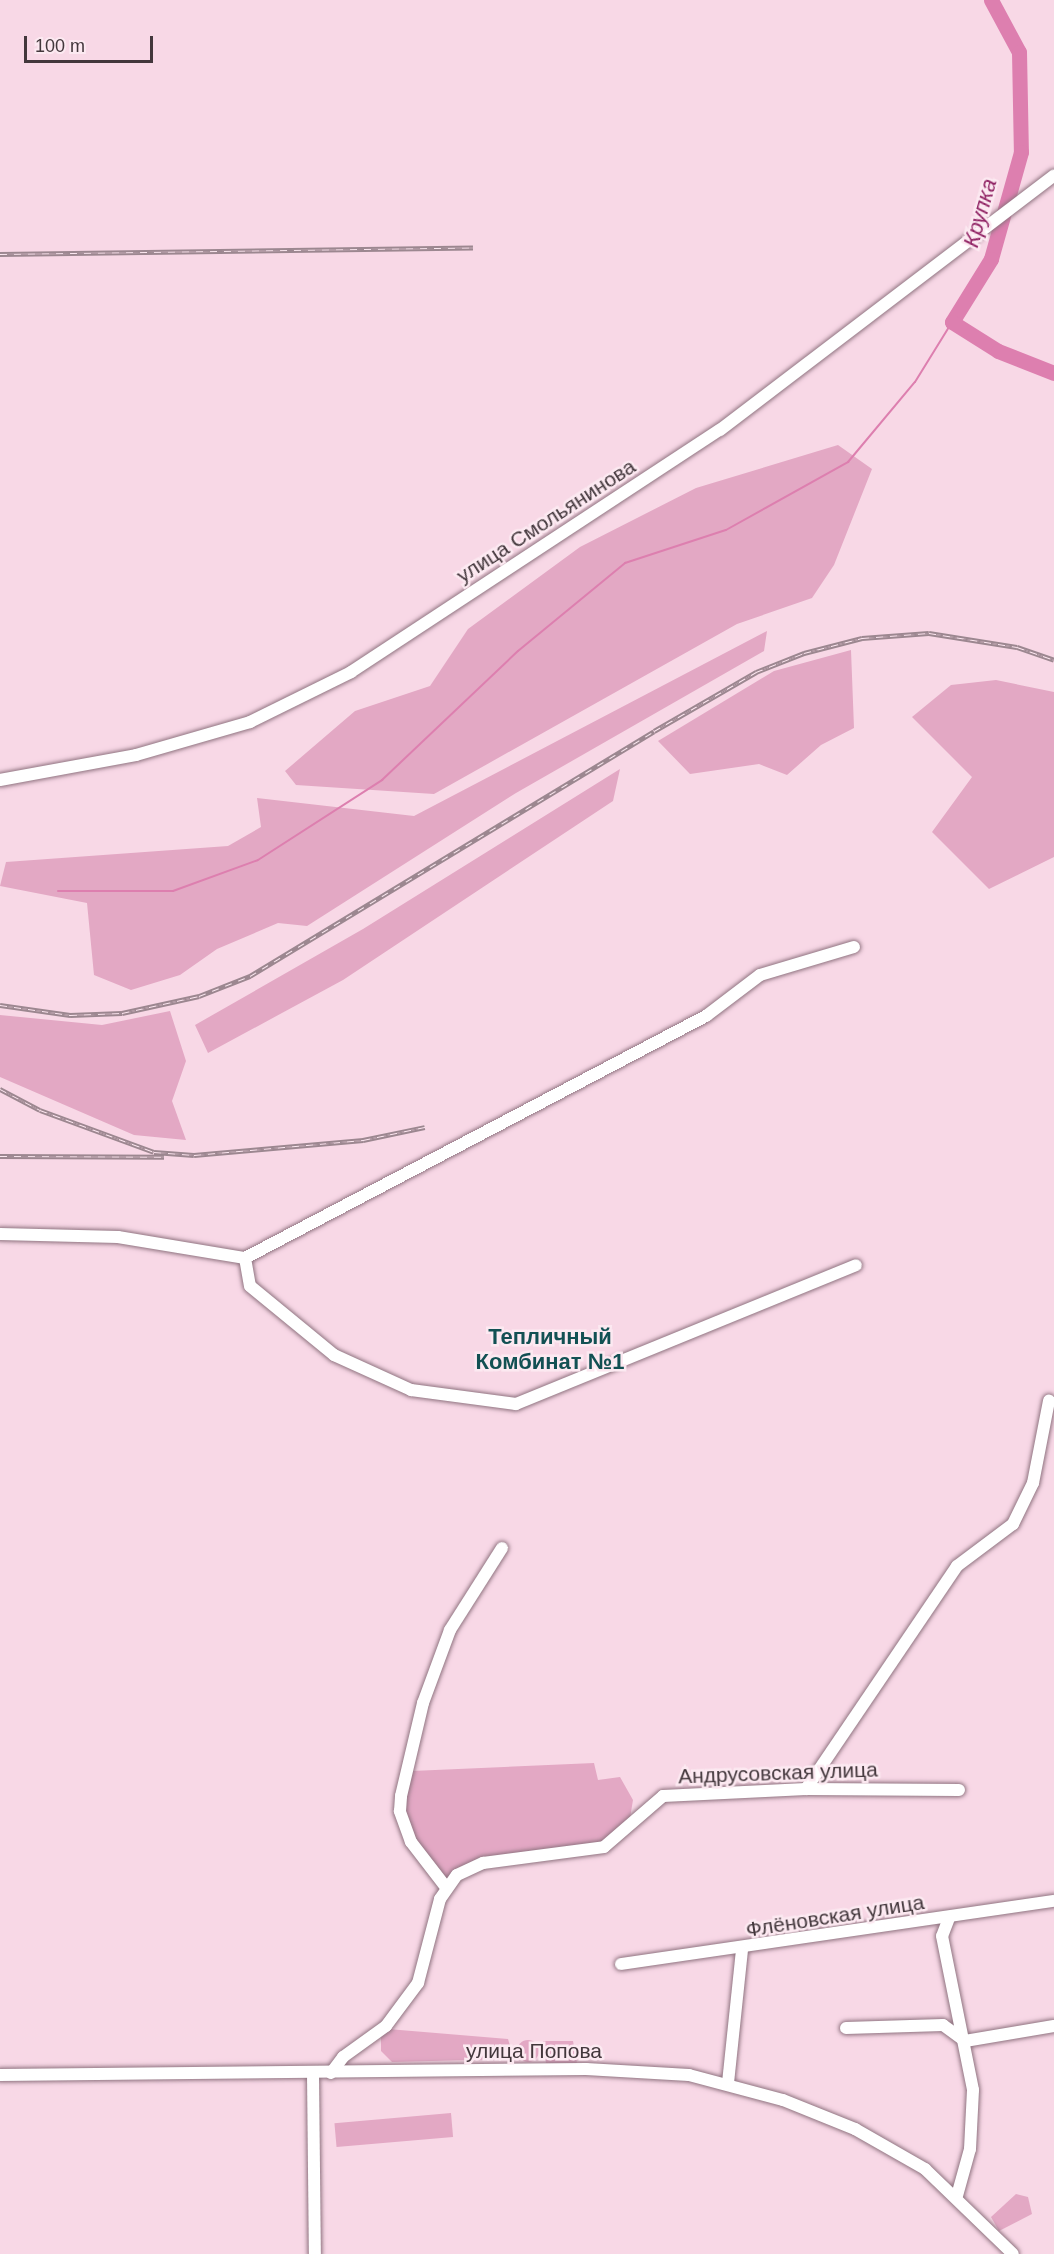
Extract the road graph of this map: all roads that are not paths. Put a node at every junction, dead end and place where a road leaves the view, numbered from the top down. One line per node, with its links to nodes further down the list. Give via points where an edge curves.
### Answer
1 (1054, 176): 2 (street, улица Смольянинова, via 720,430 351,672 250,723 136,755)
2 (0, 780)
3 (854, 947): 5 (street, via 760,975 706,1016)
4 (0, 1234): 5 (street, via 118,1237)
5 (246, 1258): 6 (street, via 250,1286 334,1354 411,1390 516,1404)
6 (856, 1265)
7 (1049, 1401): 9 (street, via 1033,1483 1013,1524 957,1566)
8 (502, 1548): 11 (street, via 450,1630 423,1703 401,1796 400,1811 411,1842)
9 (806, 1789): 10 (street, Андрусовская улица); 11 (street, Андрусовская улица, via 663,1796 604,1847 483,1863)
10 (959, 1790)
11 (445, 1886): 19 (street, via 418,1983 386,2026 343,2056)
12 (1054, 1901): 13 (street, Флёновская улица)
13 (949, 1918): 14 (street, Флёновская улица); 18 (street, via 942,1936 954,2017)
14 (742, 1950): 15 (street, Флёновская улица); 22 (street)
15 (621, 1964)
16 (1054, 2026): 18 (street)
17 (846, 2028): 18 (street, via 943,2025)
18 (965, 2041): 23 (street, via 974,2090 970,2149)
19 (331, 2073): 20 (street, улица Попова); 22 (street, улица Попова, via 586,2069)
20 (313, 2074): 21 (street, улица Попова); 24 (street)
21 (0, 2075)
22 (728, 2083): 23 (street, улица Попова, via 855,2129 925,2169)
23 (957, 2196): 25 (street, улица Попова)
24 (315, 2254)
25 (1013, 2254)

